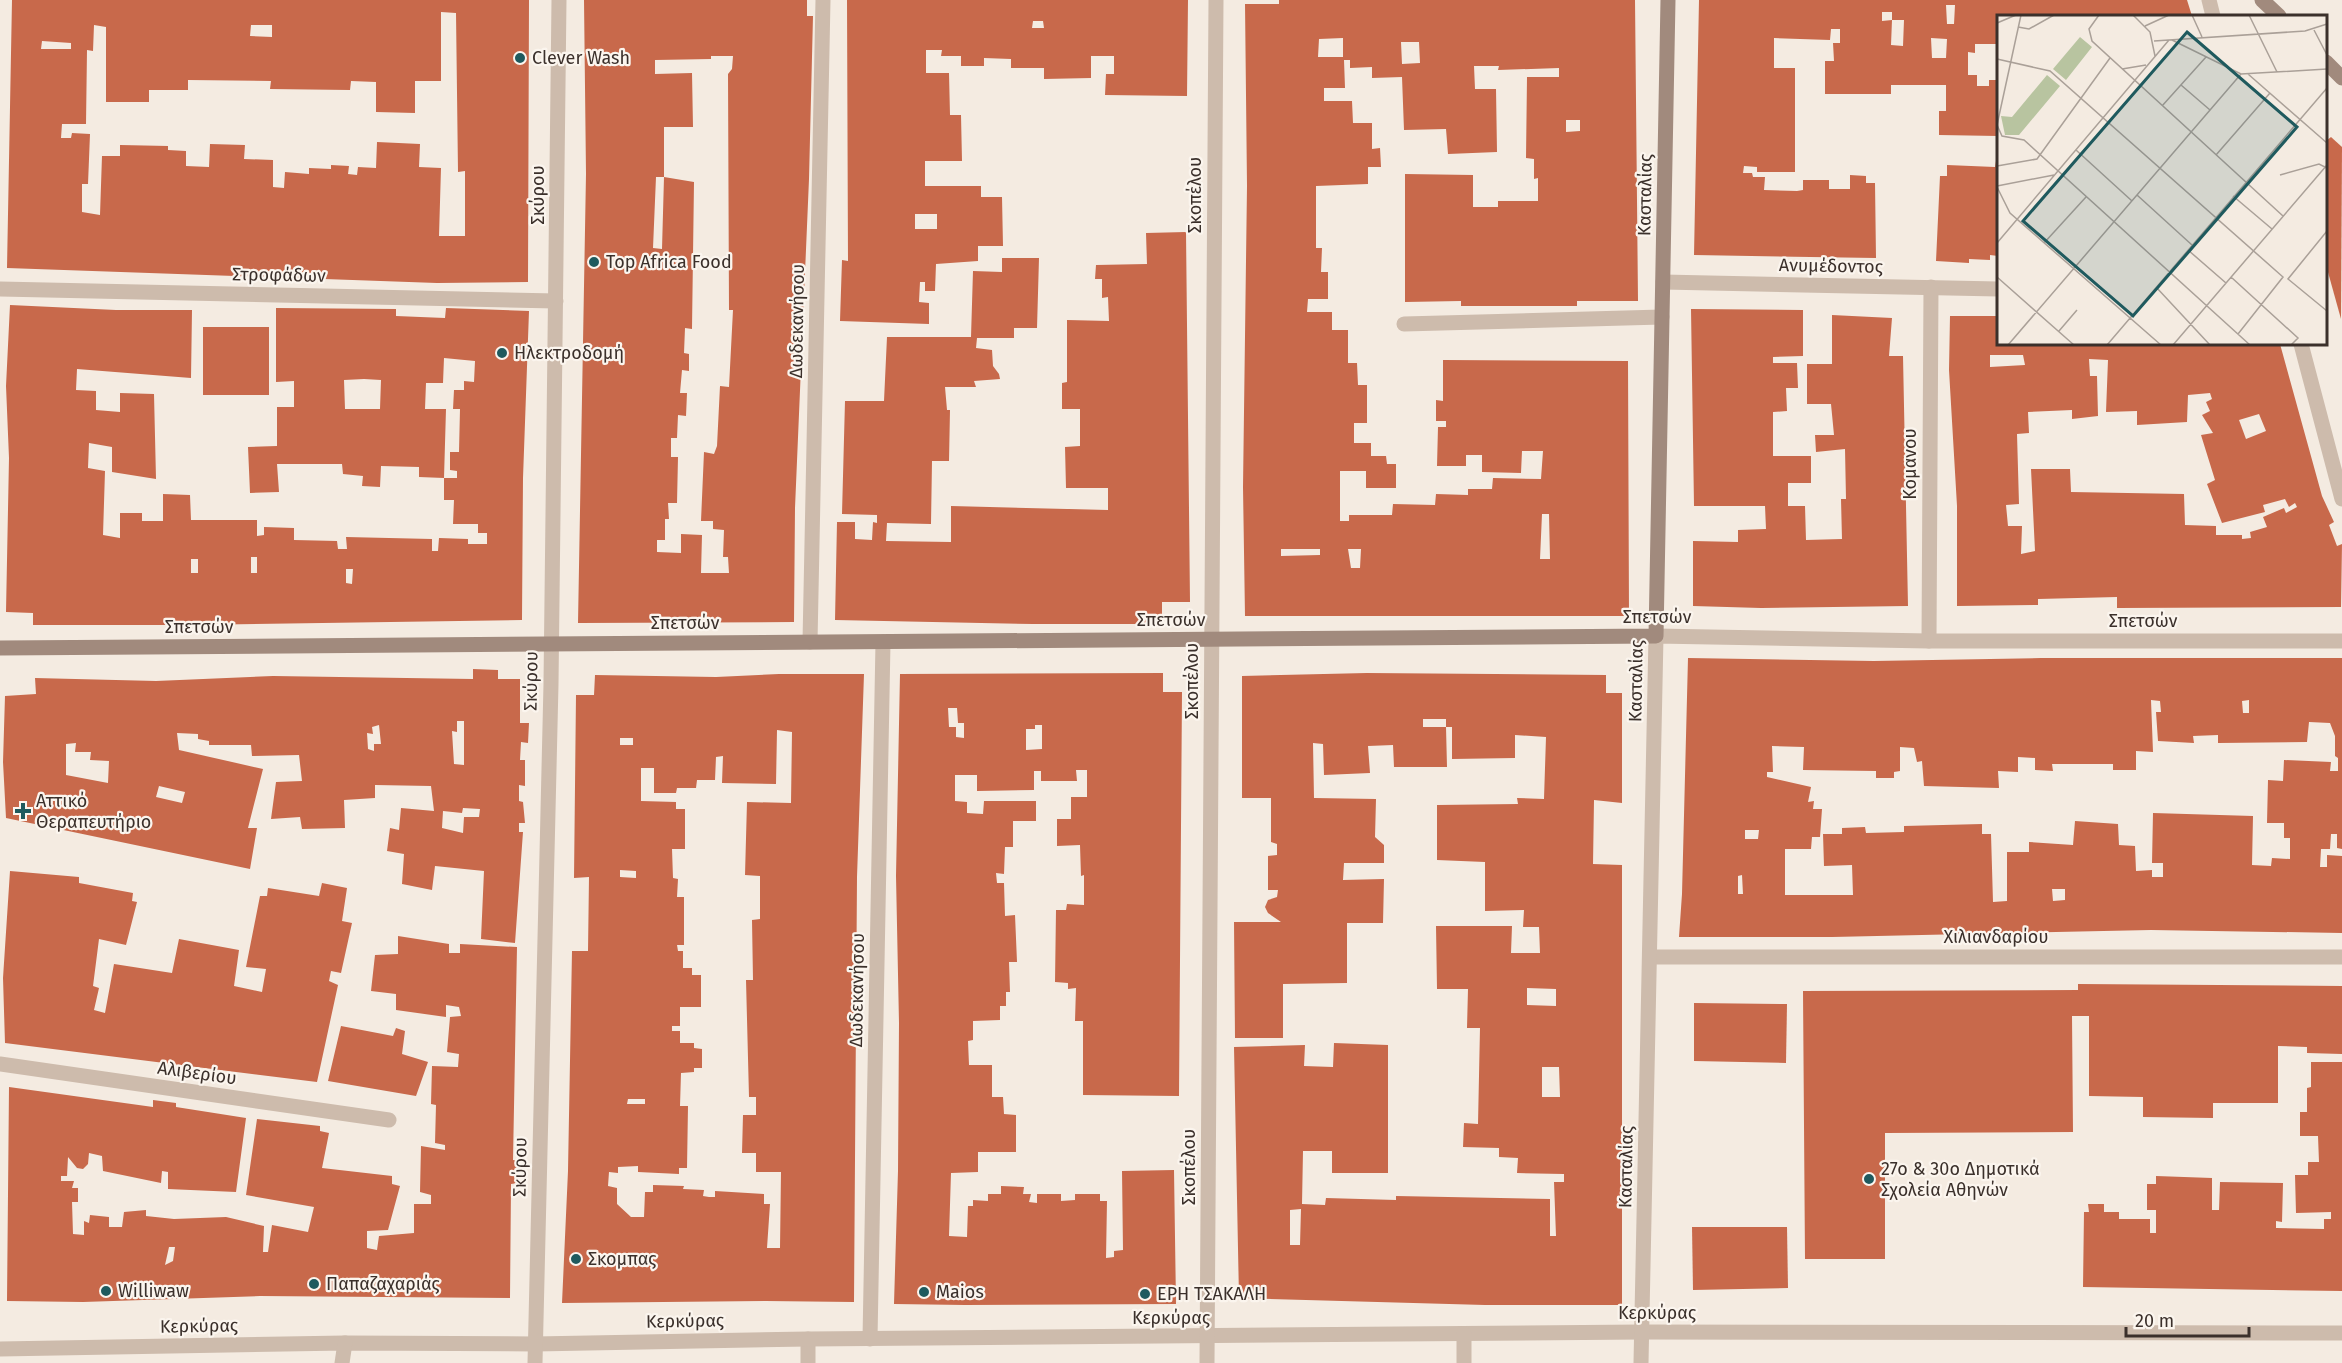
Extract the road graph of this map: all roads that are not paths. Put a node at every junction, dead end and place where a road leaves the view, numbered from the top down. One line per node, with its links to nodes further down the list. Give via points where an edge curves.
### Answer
1 (559, 0): 15 (street, Σκύρου)
2 (823, 0): 24 (street, Δωδεκανήσου)
3 (1216, 0): 21 (street, Σκοπέλου)
4 (1668, 0): 11 (street, Κασταλίας)
5 (2209, 0): 7 (street)
6 (2262, 0): 8 (street)
7 (2213, 15)
8 (2278, 15)
9 (2327, 64): 10 (street)
10 (2342, 78)
11 (1663, 282): 12 (street, Ανυμέδοντος); 16 (street, Κασταλίας)
12 (1930, 287): 14 (street, Ανυμέδοντος); 22 (street, Κομανου)
13 (0, 289): 15 (street, Στροφάδων)
14 (1997, 289)
15 (556, 301): 26 (street, Σκύρου)
16 (1662, 317): 17 (street); 20 (street, Κασταλίας)
17 (1404, 324)
18 (2301, 345): 19 (street)
19 (2342, 499)
20 (1656, 636): 21 (street, Σπετσών); 22 (street, Σπετσών); 28 (street, Κασταλίας)
21 (1212, 639): 25 (street, Σπετσών); 35 (street, Σκοπέλου)
22 (1929, 641): 23 (street, Σπετσών)
23 (2342, 641)
24 (810, 642): 25 (street, Σπετσών); 26 (street, Σπετσών)
25 (883, 642): 37 (street, Δωδεκανήσου)
26 (551, 644): 27 (street, Σπετσών); 39 (street, Σκύρου)
27 (0, 648)
28 (1650, 957): 29 (street, Χιλιανδαρίου); 32 (street, Κασταλίας)
29 (2342, 957)
30 (0, 1064): 31 (street, Αλιβερίου)
31 (389, 1120)
32 (1642, 1332): 33 (street, Κερκύρας); 34 (street, Κερκύρας); 46 (street, Κασταλίας)
33 (2342, 1333)
34 (1464, 1334): 35 (street, Κερκύρας); 45 (street)
35 (1207, 1337): 37 (street, Κερκύρας); 44 (street, Σκοπέλου)
36 (808, 1339): 37 (street, Κερκύρας); 39 (street, Κερκύρας); 43 (street)
37 (870, 1339)
38 (345, 1344): 39 (street, Κερκύρας); 40 (street, Κερκύρας); 41 (street)
39 (535, 1344): 42 (street, Σκύρου)
40 (0, 1349)
41 (342, 1363)
42 (535, 1363)
43 (808, 1363)
44 (1207, 1363)
45 (1464, 1363)
46 (1641, 1363)

